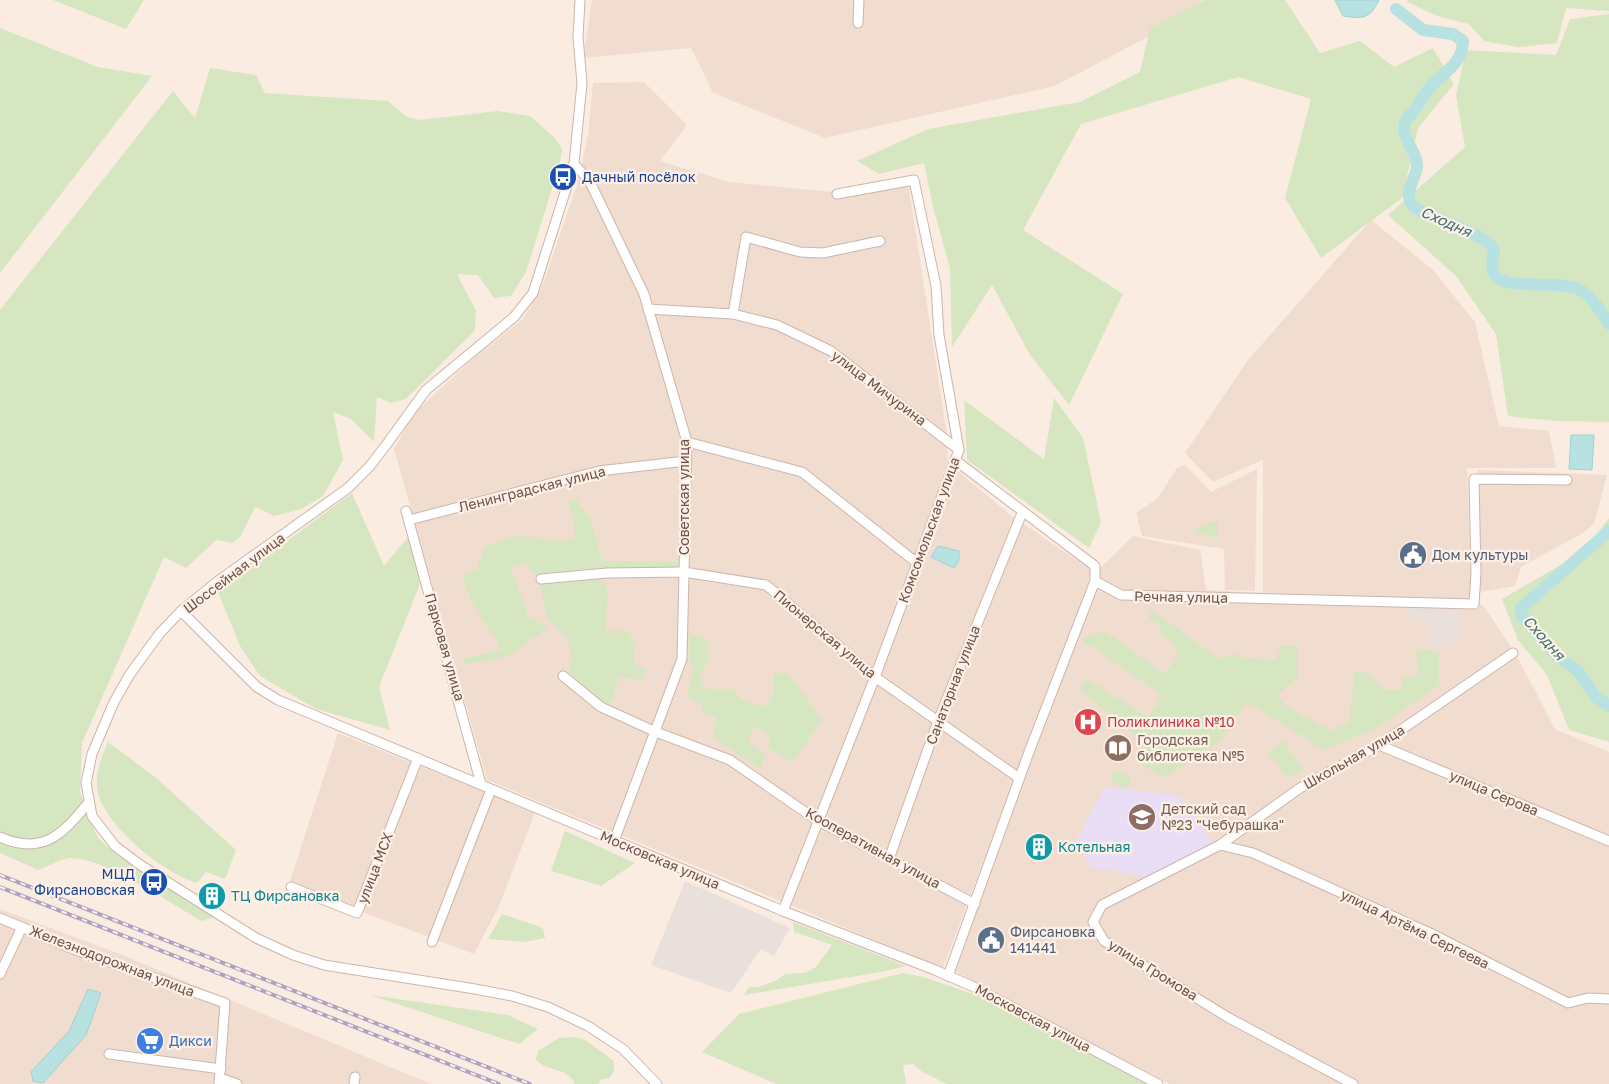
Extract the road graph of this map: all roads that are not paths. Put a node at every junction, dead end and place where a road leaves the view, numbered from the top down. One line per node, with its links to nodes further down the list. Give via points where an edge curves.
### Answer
1 (580, 0): 4 (street, Шоссейная улица, via 578,28 582,103)
2 (859, 0): 3 (street)
3 (858, 23)
4 (574, 164): 7 (street, Советская улица, via 588,180 644,294); 20 (street, Шоссейная улица, via 533,293 514,317 426,390 370,466 348,488 218,581)
5 (837, 194): 10 (street, Комсомольская улица, via 914,180 936,286 939,335)
6 (880, 241): 8 (street, via 823,254 800,252 746,237)
7 (648, 309): 8 (street, улица Мичурина); 9 (street, Советская улица)
8 (733, 314): 10 (street, улица Мичурина, via 778,325 832,351)
9 (687, 442): 12 (street, Советская улица); 16 (street, via 802,472)
10 (959, 450): 11 (street, Комсомольская улица)
11 (955, 460): 14 (street); 16 (street, Комсомольская улица)
12 (686, 461): 15 (street, Ленинградская улица, via 599,471); 17 (street, Советская улица)
13 (1567, 480): 19 (street, Речная улица, via 1474,479 1474,604 1121,595)
14 (1022, 513): 19 (street, via 1095,566); 24 (street, Санаторная улица)
15 (407, 515): 29 (street, Парковая улица)
16 (917, 563): 23 (street, Комсомольская улица)
17 (684, 572): 18 (street, Пионерская улица, via 608,573); 23 (street, Пионерская улица, via 766,585); 25 (street, Советская улица, via 682,659)
18 (541, 580)
19 (1095, 582): 28 (street)
20 (181, 612): 27 (street, Московская улица, via 256,688); 31 (street, Шоссейная улица, via 146,649 114,702 87,771)
21 (1513, 653): 26 (street, Школьная улица)
22 (564, 676): 25 (street, Кооперативная улица, via 601,707)
23 (875, 676): 24 (street, Пионерская улица); 32 (street, Комсомольская улица)
24 (938, 721): 28 (street, Пионерская улица); 37 (street, Санаторная улица)
25 (656, 732): 32 (street, Кооперативная улица, via 730,760); 34 (street, Советская улица)
26 (1379, 745): 35 (street, улица Серова); 36 (street, Школьная улица, via 1300,788)
27 (418, 758): 29 (street, Московская улица); 38 (street, улица МСХ, via 357,912)
28 (1019, 778): 39 (street)
29 (481, 784): 30 (street, Московская улица)
30 (493, 790): 34 (street, Московская улица); 43 (street)
31 (89, 802): 33 (street, via 69,826 50,840 18,845); 50 (street, Шоссейная улица, via 92,816 115,846 256,938 293,955 324,964 512,996 548,1007 616,1044)
32 (818, 821): 37 (street, Кооперативная улица); 40 (street, Комсомольская улица)
33 (0, 837)
34 (614, 841): 40 (street, Московская улица)
35 (1609, 841)
36 (1220, 845): 46 (street, улица Артёма Сергеева, via 1253,853 1430,933 1568,1003 1588,998); 52 (street, улица Громова, via 1102,904 1093,922 1104,941 1229,1018)
37 (889, 858): 39 (street, Кооперативная улица)
38 (291, 887)
39 (975, 904): 45 (street)
40 (783, 911): 45 (street, Московская улица)
41 (0, 918): 42 (street, Железнодорожная улица)
42 (22, 927): 44 (street); 48 (street, Железнодорожная улица, via 92,956 225,1003)
43 (432, 942)
44 (0, 974)
45 (948, 976): 51 (street, Московская улица)
46 (1609, 999)
47 (109, 1054): 48 (street)
48 (220, 1077): 49 (street)
49 (237, 1084)
50 (657, 1084)
51 (1158, 1084)
52 (1353, 1084)

